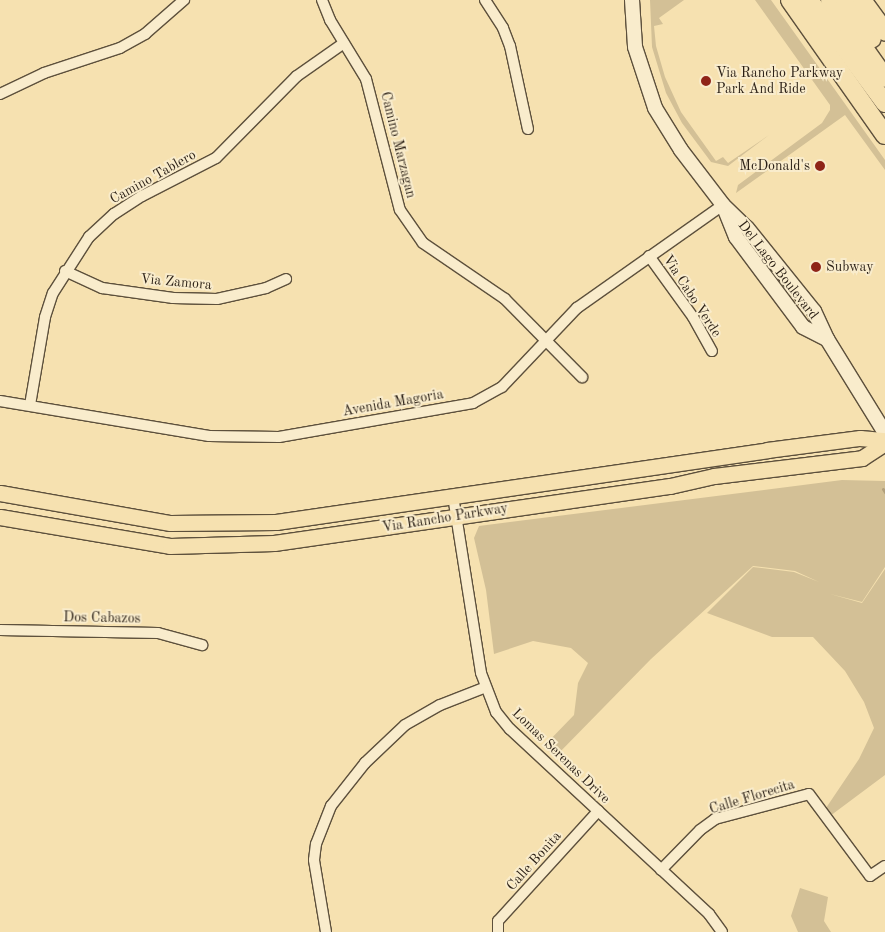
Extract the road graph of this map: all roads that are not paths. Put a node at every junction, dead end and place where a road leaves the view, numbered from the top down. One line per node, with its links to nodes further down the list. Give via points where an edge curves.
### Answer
1 (184, 0): 14 (street, via 145,34 120,48 44,73)
2 (322, 0): 11 (street, Camino Marzagan)
3 (485, 0): 16 (street, via 510,46)
4 (632, 0): 18 (main road, Del Lago Boulevard, via 635,48 655,108 681,150)
5 (790, 0): 17 (highway)
6 (809, 0): 15 (highway)
7 (830, 0): 13 (highway)
8 (845, 0): 12 (highway)
9 (862, 0): 10 (highway)
10 (885, 32)
11 (344, 43): 20 (street, Camino Tablero, via 297,76 216,158 114,214 89,238); 22 (street, Camino Marzagan, via 366,79 400,210 423,243 505,299)
12 (885, 57)
13 (885, 78)
14 (0, 94)
15 (885, 103)
16 (528, 128)
17 (884, 133)
18 (723, 205): 19 (street, Avenida Magoria); 23 (main road, Del Lago Boulevard, via 747,228 814,311); 23 (main road, Del Lago Boulevard, via 736,237 776,292 803,327)
19 (649, 256): 22 (street, Avenida Magoria, via 577,308); 24 (street, Via Cabo Verde, via 693,317)
20 (64, 271): 21 (street, Via Zamora, via 102,288 172,298 217,299 266,288); 27 (street, Camino Tablero, via 45,317)
21 (286, 279)
22 (549, 340): 25 (street, Camino Marzagan); 27 (street, Avenida Magoria, via 502,387 473,403 279,437 209,436)
23 (827, 340): 28 (main road, Del Lago Boulevard)
24 (712, 352)
25 (582, 377)
26 (0, 401): 27 (street, Avenida Magoria)
27 (30, 405)
28 (885, 433)
29 (885, 441): 31 (main road, Via Rancho Parkway, via 860,438); 33 (main road, Via Rancho Parkway, via 862,458 714,476 670,486)
30 (0, 493): 31 (main road, Via Rancho Parkway, via 170,523 246,524 317,518)
31 (453, 496): 33 (street, Lomas Serenas Drive)
32 (0, 517): 33 (main road, Via Rancho Parkway, via 170,546 222,547 325,537)
33 (456, 517): 36 (street, Lomas Serenas Drive)
34 (0, 630): 35 (street, Dos Cabazos, via 158,633)
35 (202, 645)
36 (486, 687): 37 (street, Lomas Serenas Drive, via 496,712 510,729); 40 (street, via 440,705 405,725 365,763 331,806 314,860)
37 (598, 811): 39 (street, Lomas Serenas Drive); 41 (street, Calle Bonita, via 498,922)
38 (885, 866): 39 (street, Calle Florecita, via 870,876 809,794 715,819)
39 (661, 870): 42 (street, Lomas Serenas Drive, via 709,914)
40 (326, 932)
41 (498, 932)
42 (722, 932)

